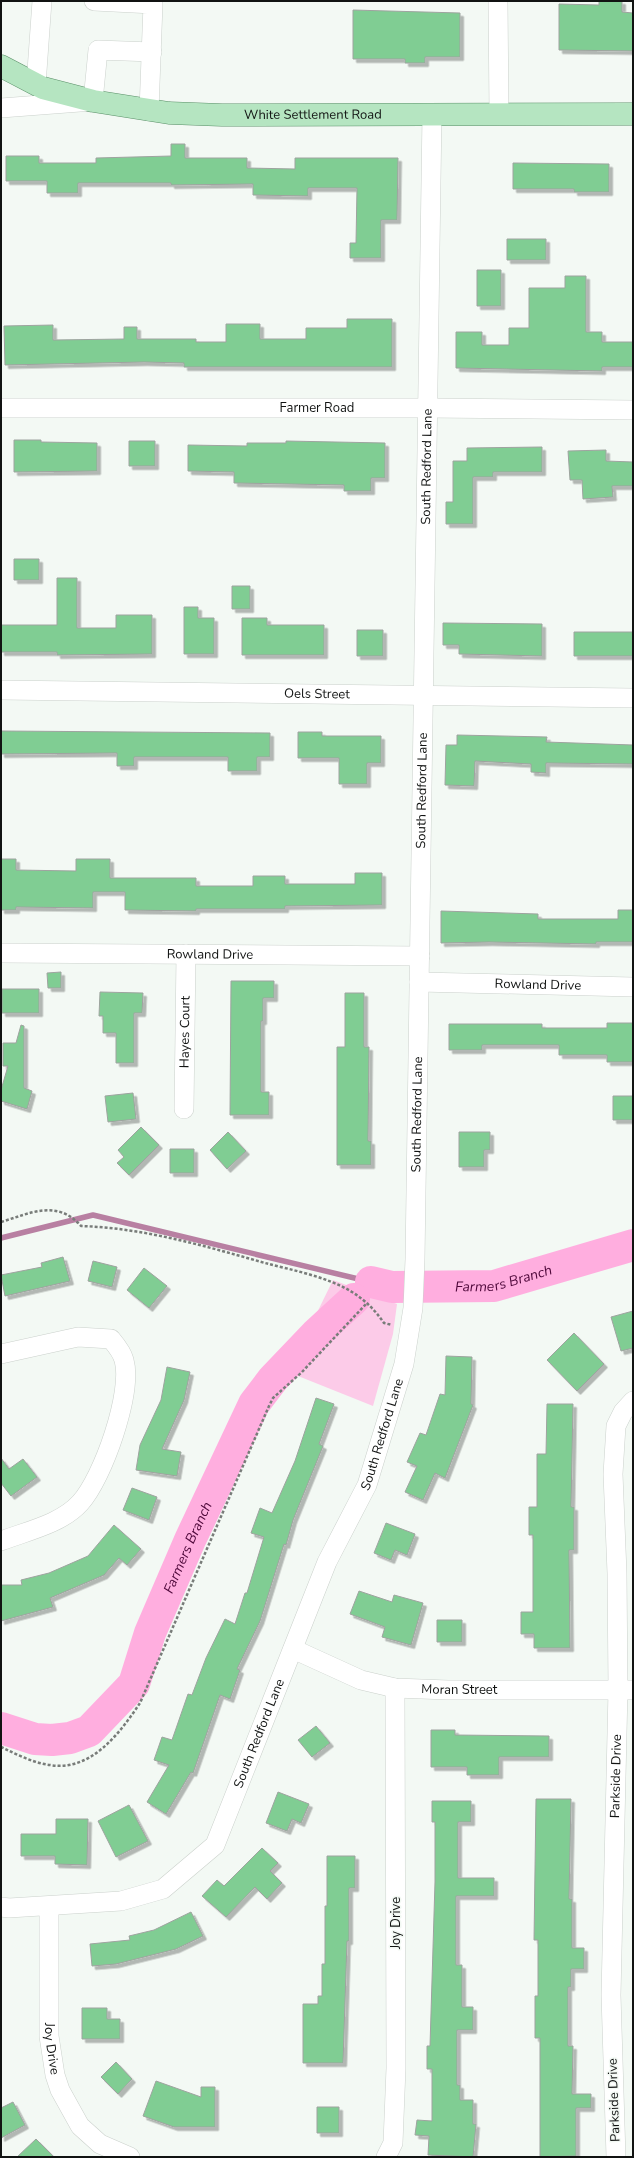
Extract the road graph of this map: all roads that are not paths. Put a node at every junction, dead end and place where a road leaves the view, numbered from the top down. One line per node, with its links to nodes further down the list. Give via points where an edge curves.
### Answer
1 (42, 1): 6 (street)
2 (94, 1): 4 (street, via 153,4)
3 (498, 1): 11 (street)
4 (152, 52): 7 (street, via 98,50); 9 (street)
5 (1, 66): 6 (main road, White Settlement Road)
6 (36, 85): 7 (main road, White Settlement Road)
7 (92, 101): 8 (street); 9 (main road, White Settlement Road)
8 (1, 108)
9 (149, 110): 10 (main road, White Settlement Road, via 222,115)
10 (432, 114): 11 (main road, White Settlement Road); 14 (street, South Redford Lane)
11 (499, 114): 12 (main road, White Settlement Road)
12 (633, 114)
13 (1, 408): 14 (street, Farmer Road)
14 (427, 408): 15 (street, Farmer Road); 17 (street, South Redford Lane)
15 (633, 410)
16 (1, 690): 17 (street, Oels Street)
17 (423, 694): 18 (street, Oels Street); 21 (street, South Redford Lane)
18 (633, 698)
19 (1, 953): 20 (street, Rowland Drive)
20 (186, 954): 21 (street, Rowland Drive); 24 (street, Hayes Court)
21 (420, 956): 22 (street, South Redford Lane)
22 (419, 982): 23 (street, Rowland Drive); 28 (street, South Redford Lane, via 415,1260 413,1308 404,1364 367,1484 327,1562)
23 (633, 987)
24 (184, 1110)
25 (1, 1354): 27 (street, via 78,1337 111,1339 124,1360 125,1388 118,1420 101,1470 80,1503 62,1517)
26 (633, 1400): 30 (street, Parkside Drive, via 616,1426 613,1474)
27 (1, 1541)
28 (293, 1649): 29 (street, Moran Street, via 362,1680); 31 (street, South Redford Lane, via 215,1845 163,1889 121,1901)
29 (395, 1688): 30 (street, Moran Street); 34 (street, Joy Drive, via 396,2068 392,2143)
30 (625, 1690): 35 (street, Parkside Drive, via 611,1995)
31 (49, 1906): 32 (street, South Redford Lane); 33 (street, Joy Drive, via 49,2036 55,2075 60,2090 80,2126 100,2144)
32 (1, 1907)
33 (130, 2157)
34 (386, 2157)
35 (616, 2157)

